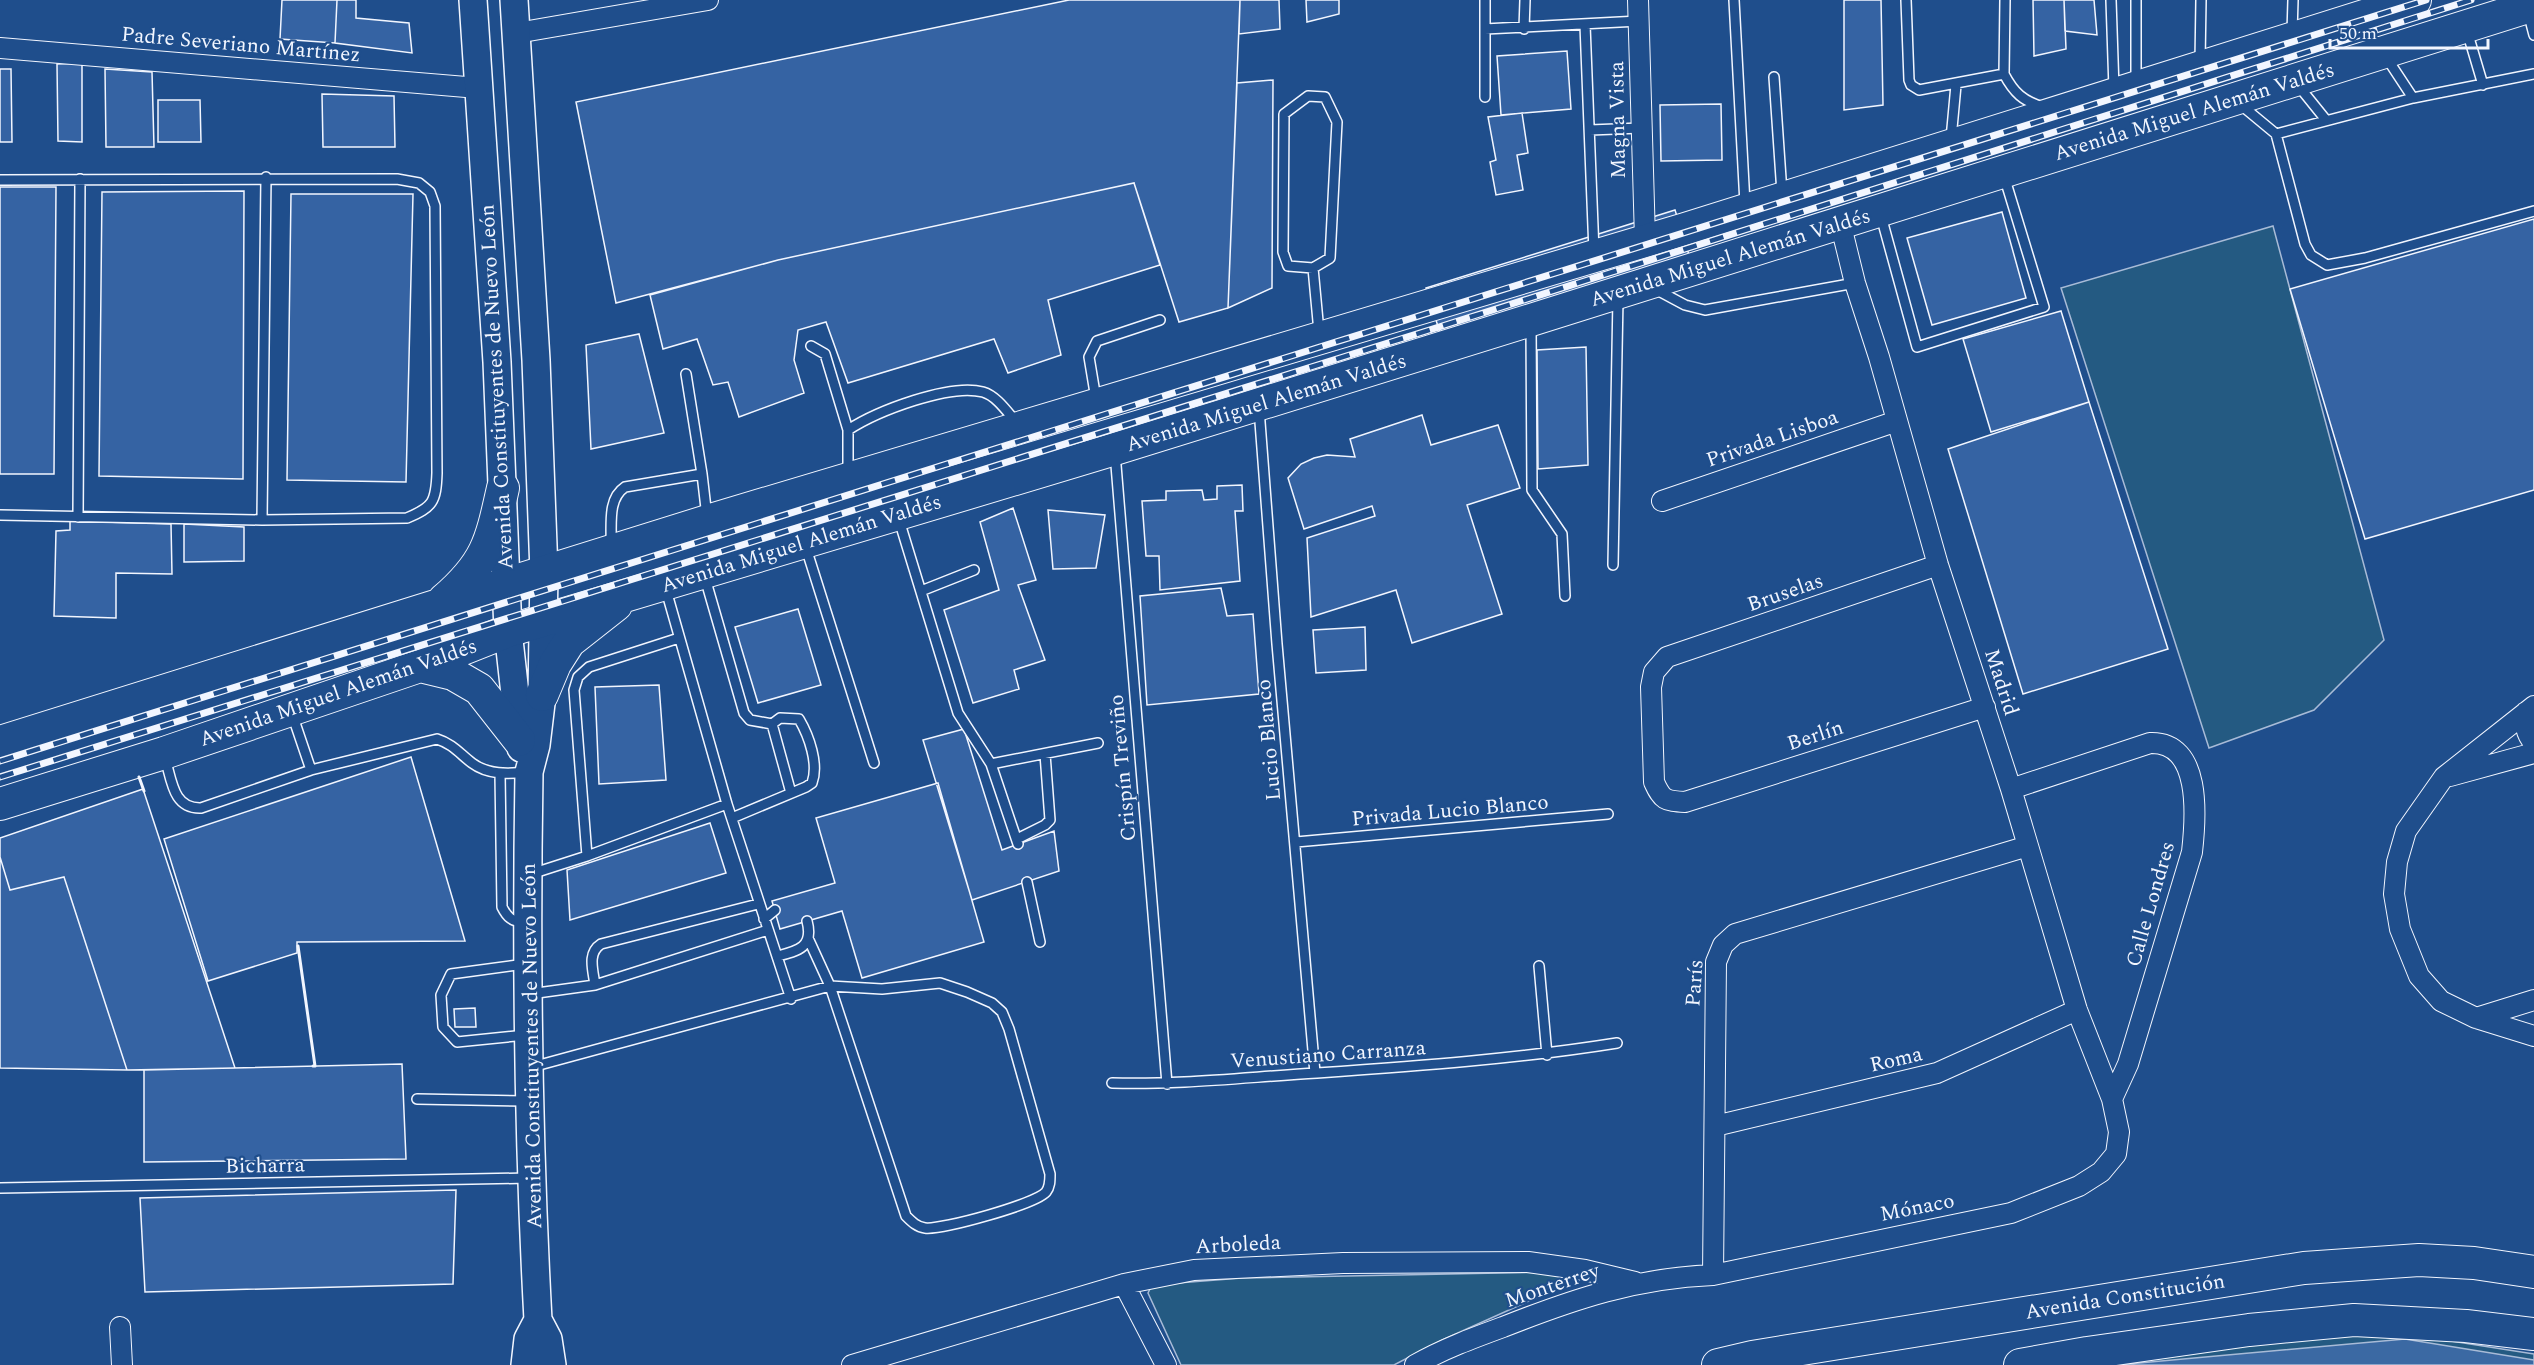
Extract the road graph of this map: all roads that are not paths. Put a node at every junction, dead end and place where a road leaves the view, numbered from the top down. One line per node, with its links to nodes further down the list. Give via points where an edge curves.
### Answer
1 (472, 0): 33 (main road, Avenida Constituyentes de Nuevo León)
2 (514, 0): 22 (main road, Avenida Constituyentes de Nuevo León)
3 (708, 0): 22 (street)
4 (1485, 0): 20 (lane)
5 (1525, 0): 21 (lane)
6 (1638, 0): 17 (street, Magna Vista)
7 (1734, 0): 49 (lane)
8 (1906, 0): 31 (lane, via 1911,85 1919,90)
9 (2006, 0): 27 (lane)
10 (2111, 0): 34 (lane)
11 (2136, 0): 34 (lane)
12 (2201, 0): 26 (lane)
13 (2293, 0): 23 (lane)
14 (2415, 0): 23 (highway, Avenida Miguel Alemán Valdés)
15 (2438, 0): 25 (highway, via 2395,24)
16 (2532, 15): 19 (highway, Avenida Miguel Alemán Valdés)
17 (1639, 21): 18 (lane); 40 (street, Magna Vista)
18 (1585, 25): 21 (lane); 41 (lane)
19 (2465, 26): 25 (highway, Avenida Miguel Alemán Valdés); 32 (lane)
20 (1485, 29): 21 (lane); 35 (lane)
21 (1524, 29)
22 (517, 33): 84 (main road, Avenida Constituyentes de Nuevo León)
23 (2292, 39): 26 (highway, Avenida Miguel Alemán Valdés)
24 (0, 48): 33 (street, Padre Severiano Martínez)
25 (2383, 52): 30 (highway, Avenida Miguel Alemán Valdés); 37 (lane)
26 (2200, 67): 34 (highway, Avenida Miguel Alemán Valdés)
27 (2004, 74): 31 (lane); 38 (lane, via 2025,101)
28 (2534, 74): 32 (lane)
29 (1774, 77): 48 (lane)
30 (2294, 80): 34 (highway, via 2272,73 2236,73 2161,92); 36 (highway, Avenida Miguel Alemán Valdés); 39 (lane)
31 (1956, 85): 43 (lane)
32 (2483, 85): 37 (lane)
33 (478, 88): 72 (main road, Avenida Constituyentes de Nuevo León)
34 (2126, 91): 38 (highway, Avenida Miguel Alemán Valdés)
35 (1485, 97)
36 (2232, 98): 42 (lane); 44 (highway, Avenida Miguel Alemán Valdés)
37 (2413, 98): 39 (lane)
38 (2060, 111): 43 (highway, Avenida Miguel Alemán Valdés)
39 (2326, 120): 42 (lane)
40 (1641, 128): 41 (lane); 54 (street, Magna Vista)
41 (1590, 130): 55 (lane)
42 (2276, 134): 51 (lane, via 2305,244 2311,255 2327,265)
43 (1950, 146): 48 (highway, Avenida Miguel Alemán Valdés); 52 (highway, via 1941,160 1928,167 1857,193)
44 (2002, 171): 50 (highway, Avenida Miguel Alemán Valdés); 50 (lane, via 2044,307 1917,347)
45 (266, 177): 46 (lane); 77 (lane); 77 (lane, via 398,179 419,183 430,192 435,206 437,473 436,493 428,509 407,518)
46 (80, 178): 47 (lane); 76 (lane)
47 (0, 180)
48 (1782, 199): 49 (highway, Avenida Miguel Alemán Valdés)
49 (1746, 210): 53 (highway, Avenida Miguel Alemán Valdés)
50 (1880, 210): 52 (highway, Avenida Miguel Alemán Valdés)
51 (2534, 211)
52 (1840, 222): 53 (highway, via 1814,212 1737,228); 57 (street, Madrid); 58 (highway, Avenida Miguel Alemán Valdés)
53 (1685, 229): 54 (highway, Avenida Miguel Alemán Valdés)
54 (1644, 239): 55 (highway, Avenida Miguel Alemán Valdés); 60 (highway, via 1643,252 1637,260 1542,298)
55 (1594, 254): 61 (highway, Avenida Miguel Alemán Valdés)
56 (1313, 268): 56 (lane, via 1330,258 1337,122 1325,97 1308,96 1284,114 1283,252 1288,266); 61 (lane)
57 (1855, 283): 58 (lane, via 1706,310); 66 (street, Madrid)
58 (1632, 287): 60 (highway, Avenida Miguel Alemán Valdés); 81 (lane)
59 (1160, 320): 65 (lane, via 1097,341 1089,357)
60 (1531, 320): 64 (highway, Avenida Miguel Alemán Valdés); 90 (lane, via 1532,490 1562,534)
61 (1320, 337): 65 (highway, Avenida Miguel Alemán Valdés)
62 (811, 346): 68 (lane, via 825,354)
63 (686, 374): 70 (lane)
64 (1259, 404): 69 (highway, Avenida Miguel Alemán Valdés); 121 (lane, Lucio Blanco)
65 (1096, 405): 67 (highway, Avenida Miguel Alemán Valdés)
66 (1897, 421): 73 (street, Privada Lisboa); 82 (street, Madrid)
67 (1021, 428): 68 (lane, via 986,393 963,389 879,413); 71 (highway, Avenida Miguel Alemán Valdés)
68 (848, 430): 71 (lane)
69 (1115, 449): 74 (highway, Avenida Miguel Alemán Valdés); 151 (lane, Crispín Treviño)
70 (702, 474): 78 (lane); 80 (lane, via 616,493)
71 (848, 480): 78 (highway, Avenida Miguel Alemán Valdés)
72 (502, 488): 86 (main road, Avenida Constituyentes de Nuevo León); 91 (highway, via 482,560 460,587)
73 (1662, 501)
74 (897, 514): 79 (highway, Avenida Miguel Alemán Valdés); 88 (lane)
75 (0, 515): 76 (lane)
76 (78, 517): 77 (lane)
77 (262, 520)
78 (707, 521): 80 (highway, Avenida Miguel Alemán Valdés)
79 (804, 542): 85 (highway, Avenida Miguel Alemán Valdés); 108 (lane)
80 (611, 552): 84 (highway, Avenida Miguel Alemán Valdés)
81 (1613, 565)
82 (1938, 565): 97 (street, Madrid); 116 (street, Bruselas, via 1667,657 1654,672 1651,687 1654,782)
83 (974, 570): 88 (lane)
84 (544, 572): 86 (highway, Avenida Miguel Alemán Valdés); 92 (main road, Avenida Constituyentes de Nuevo León)
85 (704, 573): 87 (highway, Avenida Miguel Alemán Valdés); 100 (lane, via 744,713 750,720)
86 (507, 583): 91 (highway, Avenida Miguel Alemán Valdés); 93 (main road, Avenida Constituyentes de Nuevo León)
87 (664, 585): 89 (highway, Avenida Miguel Alemán Valdés); 94 (lane)
88 (921, 591): 109 (lane, via 958,713)
89 (629, 595): 92 (highway, Avenida Miguel Alemán Valdés); 96 (highway, via 569,642)
90 (1565, 596)
91 (439, 604): 102 (highway, Avenida Miguel Alemán Valdés)
92 (542, 621): 93 (highway, Avenida Miguel Alemán Valdés); 96 (main road, Avenida Constituyentes de Nuevo León)
93 (508, 631): 95 (highway, Avenida Miguel Alemán Valdés); 101 (main road, Avenida Constituyentes de Nuevo León)
94 (679, 638): 118 (lane); 123 (lane, via 589,667 578,677 574,690)
95 (420, 666): 98 (highway, Avenida Miguel Alemán Valdés); 101 (highway, via 453,675 479,689)
96 (542, 695): 111 (main road, Avenida Constituyentes de Nuevo León, via 537,745)
97 (1985, 707): 114 (street, Madrid); 116 (street, Berlín, via 1685,802)
98 (290, 709): 105 (highway, Avenida Miguel Alemán Valdés); 110 (lane)
99 (2530, 709): 104 (street, via 2525,725); 113 (street)
100 (772, 724): 115 (lane); 115 (lane, via 780,718 799,719 815,767 812,783)
101 (519, 740): 111 (main road, Avenida Constituyentes de Nuevo León)
102 (0, 742)
103 (1098, 743): 107 (lane)
104 (2534, 743)
105 (164, 753): 110 (lane, via 177,796 189,808 201,808); 117 (highway, Avenida Miguel Alemán Valdés)
106 (2534, 753): 113 (street)
107 (1045, 754): 109 (lane); 109 (lane, via 1050,820 1018,841)
108 (874, 763)
109 (991, 764)
110 (311, 770): 112 (lane, via 437,739 450,743 474,765)
111 (529, 771): 112 (lane); 124 (main road, Avenida Constituyentes de Nuevo León)
112 (500, 774): 130 (lane, via 502,907 515,922)
113 (2444, 777): 143 (street, via 2406,831 2397,862 2394,894 2400,929 2419,976 2440,1001)
114 (2011, 789): 122 (street, Madrid); 153 (street, Calle Londres, via 2150,743 2170,745 2189,771 2195,823 2192,852 2128,1064)
115 (791, 793): 120 (lane)
116 (1661, 796)
117 (0, 804)
118 (727, 804): 120 (lane); 123 (lane)
119 (1608, 814): 121 (lane, Privada Lucio Blanco)
120 (732, 818): 126 (lane)
121 (1296, 842): 149 (lane, Lucio Blanco)
122 (2028, 846): 142 (street, Madrid); 155 (street, París, via 1735,934 1723,945 1716,962)
123 (587, 856): 124 (lane)
124 (527, 875): 130 (main road, Avenida Constituyentes de Nuevo León)
125 (1027, 882): 133 (lane)
126 (758, 904): 128 (lane); 137 (lane, via 601,944 592,955)
127 (775, 910): 128 (lane)
128 (764, 919): 131 (lane)
129 (807, 921): 132 (lane)
130 (528, 922): 135 (main road, Avenida Constituyentes de Nuevo León)
131 (768, 930): 134 (lane); 137 (lane)
132 (808, 938): 134 (lane, via 798,951); 138 (lane)
133 (1040, 942)
134 (778, 956): 140 (lane)
135 (528, 963): 139 (main road, Avenida Constituyentes de Nuevo León); 144 (lane, via 452,974 441,995 442,1027 456,1042)
136 (1539, 966): 147 (lane)
137 (595, 985): 139 (lane)
138 (830, 986): 138 (lane, via 906,1216 912,1223 933,1228 959,1222 1038,1198 1045,1192 1050,1174 1002,1012 992,1003 940,983 882,989); 140 (lane)
139 (528, 995): 144 (main road, Avenida Constituyentes de Nuevo León)
140 (791, 999): 148 (lane)
141 (2534, 1000): 143 (street)
142 (2077, 1010): 153 (street, Madrid); 155 (street, Roma, via 1937,1073)
143 (2476, 1018): 145 (street)
144 (529, 1035): 148 (main road, Avenida Constituyentes de Nuevo León)
145 (2534, 1036)
146 (1617, 1043): 147 (lane, Venustiano Carranza)
147 (1547, 1054): 149 (lane, Venustiano Carranza)
148 (530, 1068): 154 (main road, Avenida Constituyentes de Nuevo León)
149 (1315, 1073): 151 (lane, Venustiano Carranza)
150 (1112, 1083): 151 (lane, Venustiano Carranza)
151 (1167, 1084)
152 (417, 1099): 154 (lane)
153 (2112, 1099): 156 (street, Madrid, via 2119,1132)
154 (529, 1101): 157 (main road, Avenida Constituyentes de Nuevo León)
155 (1715, 1126): 160 (street, París)
156 (2116, 1154): 160 (street, Mónaco, via 2101,1172 2079,1186 2011,1213)
157 (530, 1178): 158 (lane, Bicharra); 163 (main road, Avenida Constituyentes de Nuevo León)
158 (0, 1188)
159 (2534, 1272): 172 (highway, Avenida Constitución, via 2419,1260 2304,1268)
160 (1713, 1275): 161 (street, Monterrey)
161 (1638, 1283): 162 (street, Arboleda, via 1585,1270 1505,1262 1343,1263 1194,1270); 171 (street, Monterrey, via 1594,1293 1458,1344)
162 (1124, 1284): 169 (street, Arboleda); 170 (street)
163 (538, 1320): 167 (main road, Avenida Constituyentes de Nuevo León, via 528,1339); 168 (main road, Avenida Constituyentes de Nuevo León, via 548,1339)
164 (120, 1327): 166 (street)
165 (2534, 1334): 173 (highway, via 2354,1320 2249,1330)
166 (122, 1365)
167 (525, 1365)
168 (552, 1365)
169 (852, 1365)
170 (1166, 1365)
171 (1414, 1365)
172 (1718, 1365)
173 (2020, 1365)

